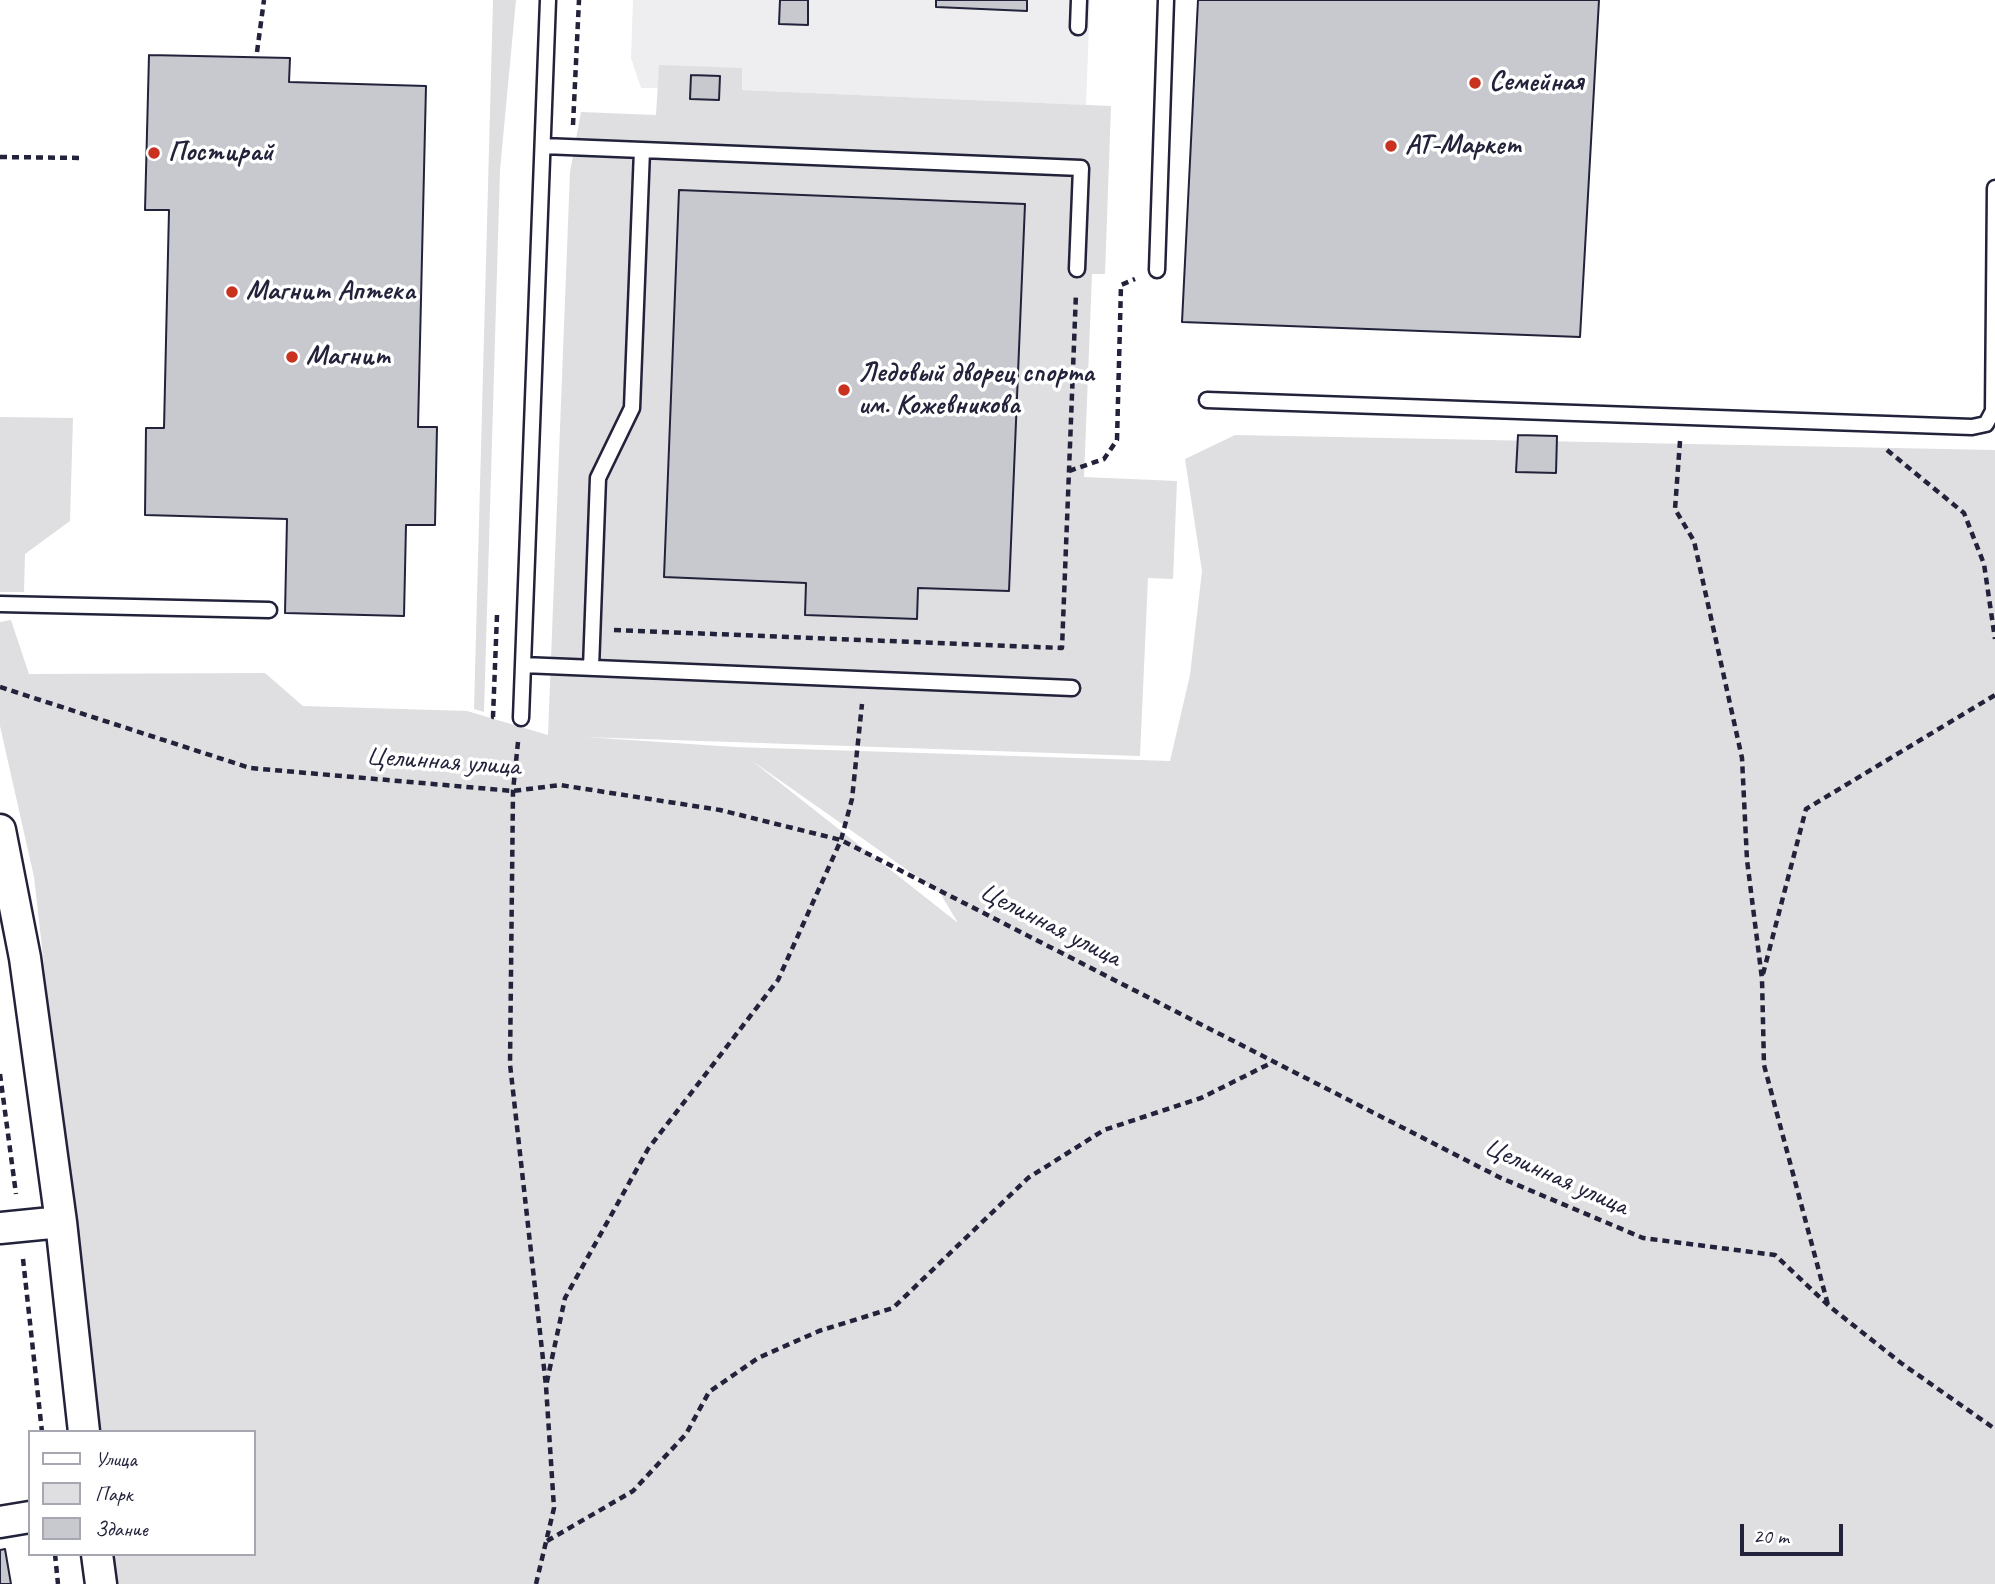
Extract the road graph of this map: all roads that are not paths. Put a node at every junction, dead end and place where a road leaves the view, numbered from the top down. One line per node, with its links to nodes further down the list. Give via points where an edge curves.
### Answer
1 (548, 0): 5 (lane)
2 (1079, 0): 4 (lane)
3 (1166, 0): 9 (lane)
4 (1078, 27)
5 (542, 146): 6 (lane); 13 (lane)
6 (642, 150): 8 (lane, via 1081,168); 14 (lane, via 632,408 598,478)
7 (1995, 188): 10 (lane, via 1993,411 1986,424)
8 (1077, 270)
9 (1157, 270)
10 (1207, 400)
11 (0, 604): 12 (lane)
12 (269, 611)
13 (523, 665): 14 (lane); 16 (lane)
14 (591, 668): 15 (lane)
15 (1072, 688)
16 (521, 718)
17 (0, 830): 18 (street)
18 (12, 958): 19 (street)
19 (61, 1222): 20 (street); 21 (street)
20 (0, 1228)
21 (84, 1430)
22 (28, 1517): 23 (street)
23 (0, 1522)
24 (97, 1556): 25 (street)
25 (101, 1584)

